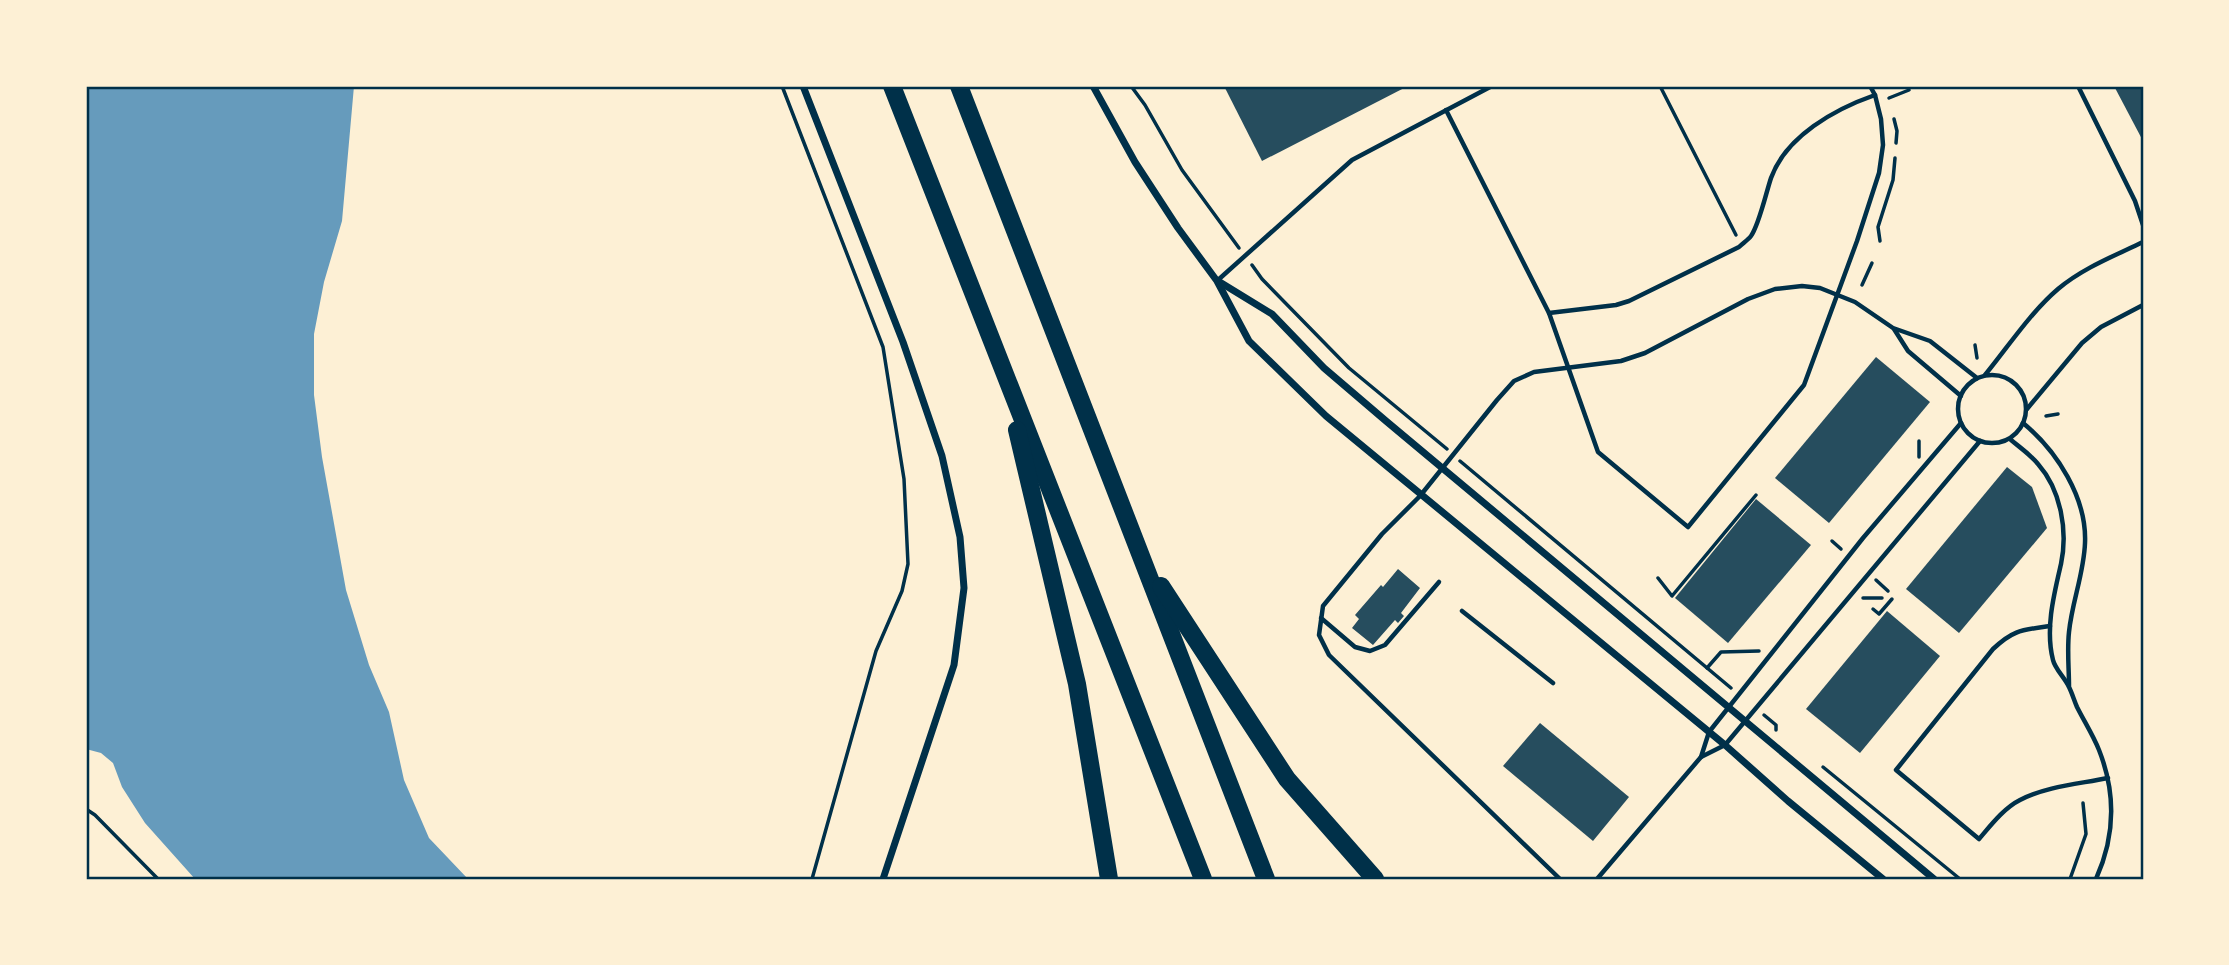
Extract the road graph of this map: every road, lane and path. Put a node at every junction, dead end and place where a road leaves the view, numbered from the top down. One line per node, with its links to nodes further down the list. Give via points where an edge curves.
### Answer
1 (782, 86): 75 (path, via 883,347 904,479 908,564 902,591 876,651)
2 (803, 86): 76 (street, via 903,342 942,456 960,537 964,588 954,665)
3 (892, 86): 28 (highway)
4 (959, 86): 48 (highway)
5 (1093, 86): 19 (street, via 1135,162)
6 (1131, 86): 16 (path, via 1182,170)
7 (1492, 86): 12 (lane)
8 (1660, 86): 14 (path)
9 (1870, 86): 11 (lane)
10 (2077, 86): 13 (lane)
11 (1875, 95): 21 (lane, via 1883,145 1879,173); 23 (lane, via 1829,115 1788,150 1772,175 1752,235 1739,247 1629,301)
12 (1446, 110): 19 (lane, via 1352,160); 23 (lane)
13 (2143, 225)
14 (1736, 235)
15 (2143, 242): 29 (lane, via 2059,289)
16 (1235, 243)
17 (1872, 263): 20 (path)
18 (1262, 279): 37 (path, via 1349,368)
19 (1217, 281): 42 (street, via 1272,314 1324,368); 45 (street, via 1249,341 1326,416)
20 (1862, 285)
21 (1836, 293): 24 (lane); 27 (lane, via 1802,286 1774,289 1645,353 1621,361); 27 (lane, via 1804,385 1688,527 1598,452)
22 (2143, 304): 32 (lane, via 2082,343)
23 (1549, 313): 27 (lane)
24 (1893, 328): 30 (lane, via 1930,341); 31 (lane, via 1908,351)
25 (1975, 345): 26 (path)
26 (1977, 358)
27 (1568, 367): 42 (lane, via 1534,372 1514,381)
28 (1002, 369): 77 (highway, via 1077,684); 78 (highway)
29 (1984, 375): 30 (lane); 32 (lane, via 1999,376 2016,385)
30 (1977, 378): 31 (lane)
31 (1961, 396): 35 (lane)
32 (2026, 409): 36 (lane)
33 (2058, 414): 34 (path)
34 (2046, 416)
35 (1961, 423): 40 (lane); 65 (lane)
36 (2023, 423): 38 (lane); 64 (lane, via 2057,458 2083,519 2085,543 2069,632)
37 (1432, 436)
38 (2010, 439): 40 (lane); 59 (lane, via 2039,465 2062,516 2065,536)
39 (1919, 442): 41 (path)
40 (1980, 442): 66 (lane)
41 (1919, 460)
42 (1442, 468): 45 (lane); 65 (street)
43 (1477, 475): 61 (path)
44 (1756, 495): 49 (path, via 1672,596)
45 (1420, 496): 58 (lane, via 1382,534 1323,606); 67 (street)
46 (1832, 541): 47 (path)
47 (1842, 551)
48 (1142, 555): 79 (highway); 80 (highway, via 1287,779)
49 (1658, 578)
50 (1874, 579): 52 (path)
51 (1439, 582): 58 (lane, via 1385,645 1370,651 1354,647)
52 (1888, 591)
53 (1863, 597): 54 (path)
54 (1882, 598)
55 (1892, 599): 56 (path, via 1879,614)
56 (1873, 609)
57 (1462, 611): 63 (lane)
58 (1320, 617): 81 (lane, via 1319,635 1329,655)
59 (2050, 626): 64 (lane, via 2053,661); 71 (lane, via 2016,631 1993,649 1896,770 1979,839 2018,800)
60 (1764, 651): 61 (path, via 1721,652)
61 (1707, 668): 62 (path)
62 (1723, 681)
63 (1553, 683)
64 (2069, 687): 71 (lane)
65 (1728, 708): 66 (street); 67 (lane)
66 (1745, 721): 68 (lane); 84 (street)
67 (1709, 732): 68 (street); 69 (lane)
68 (1725, 744): 69 (lane); 83 (street)
69 (1701, 757): 82 (lane)
70 (1819, 764): 85 (path)
71 (2108, 778): 87 (lane, via 2112,818)
72 (2083, 803): 86 (path, via 2086,834)
73 (86, 809): 74 (path)
74 (158, 879)
75 (812, 879)
76 (883, 879)
77 (1109, 879)
78 (1203, 879)
79 (1265, 879)
80 (1375, 879)
81 (1560, 879)
82 (1597, 879)
83 (1884, 879)
84 (1934, 879)
85 (1960, 879)
86 (2070, 879)
87 (2096, 879)

